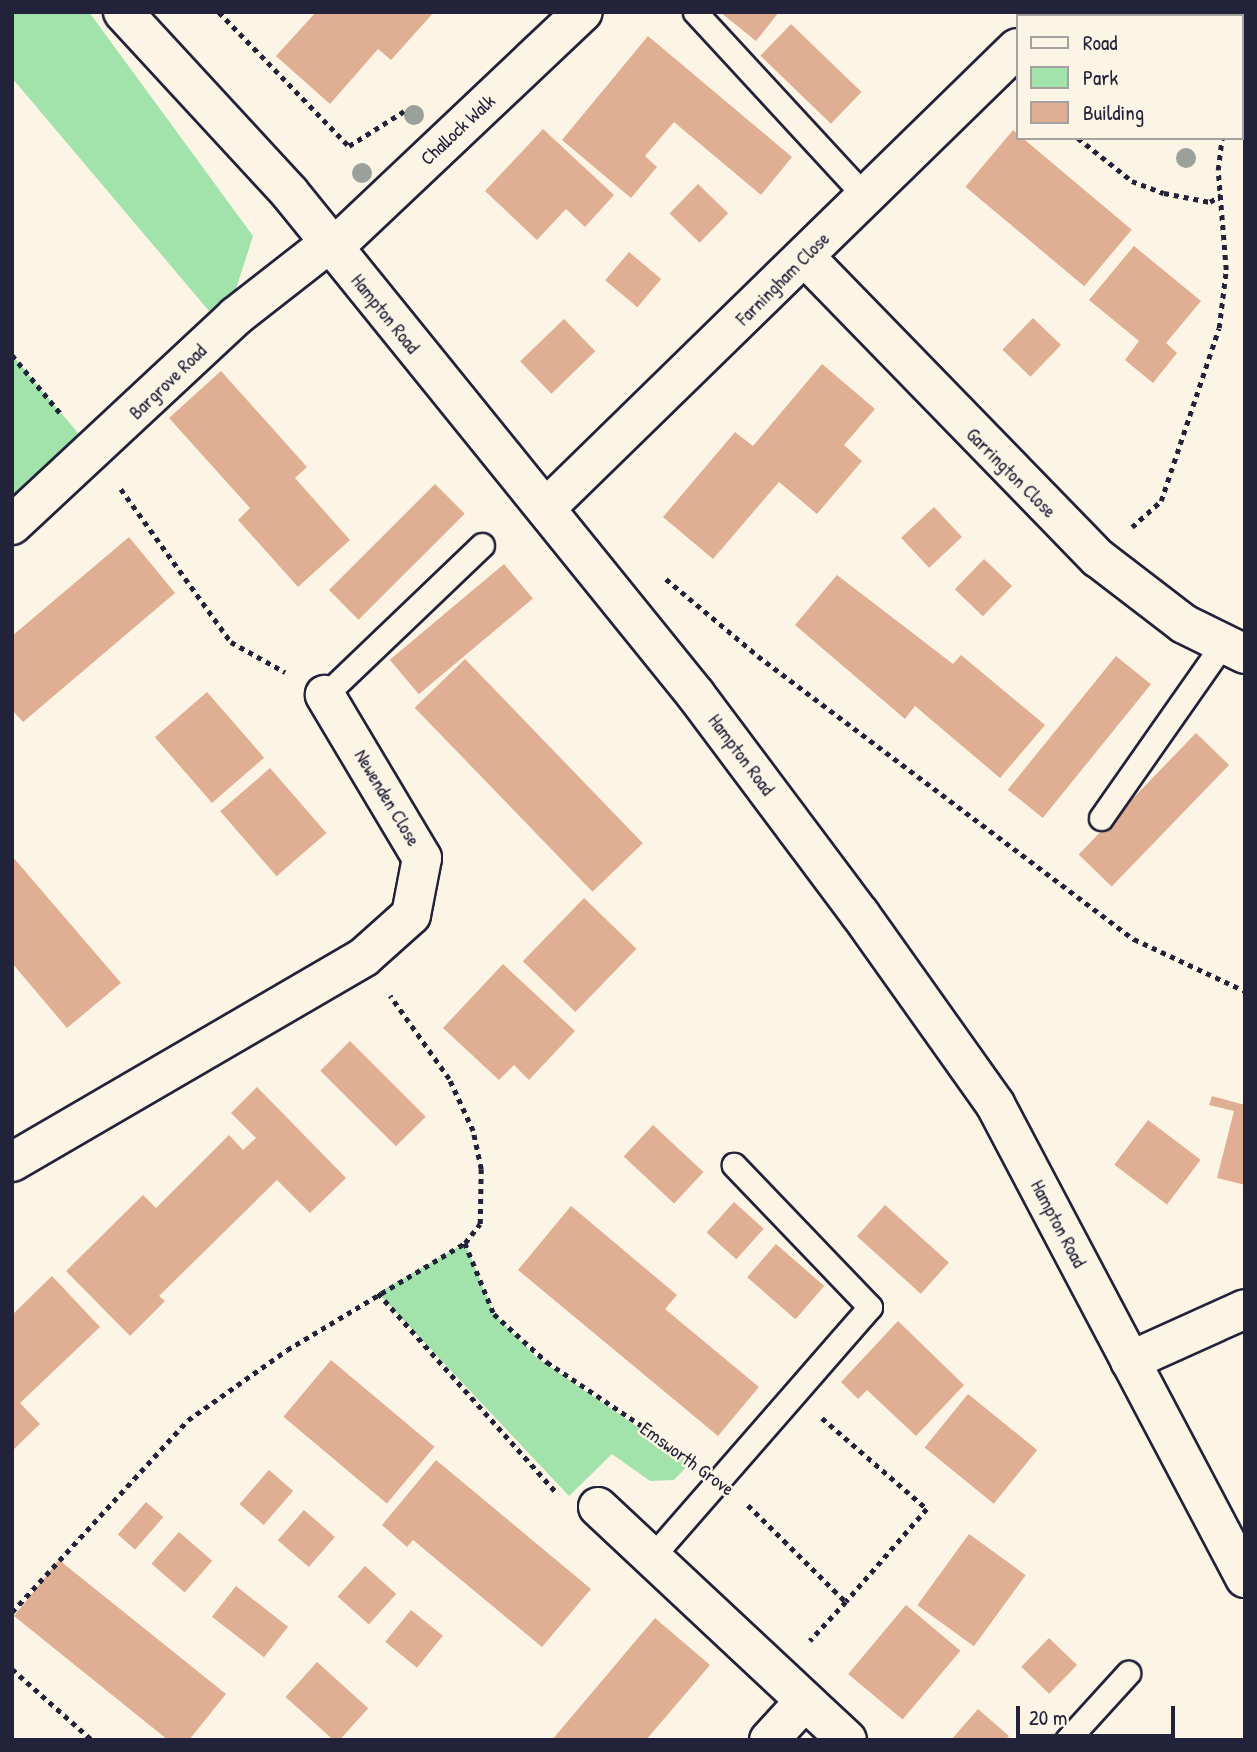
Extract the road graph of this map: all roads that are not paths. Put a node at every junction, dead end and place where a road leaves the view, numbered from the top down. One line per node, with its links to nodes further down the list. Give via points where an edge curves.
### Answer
1 (123, 12): 6 (street, Hampton Road)
2 (583, 12): 6 (street, Challock Walk)
3 (695, 12): 5 (lane)
4 (1016, 49): 5 (street, Farningham Close)
5 (865, 196): 7 (street, Farningham Close)
6 (330, 246): 8 (street, Hampton Road); 9 (street, Bargrove Road, via 236,316 95,453)
7 (806, 258): 8 (street, Farningham Close); 11 (street, Garrington Close, via 1098,558 1149,600)
8 (547, 508): 17 (street, Hampton Road, via 696,695 995,1104)
9 (12, 525)
10 (481, 545): 12 (lane)
11 (1234, 650): 13 (lane)
12 (325, 695): 14 (street, Newenden Close, via 422,858 411,915 364,957)
13 (1101, 818)
14 (15, 1154)
15 (734, 1165): 19 (lane, via 870,1307)
16 (1245, 1309): 17 (street)
17 (1130, 1361): 20 (street, Hampton Road)
18 (598, 1507): 19 (street)
19 (651, 1558): 22 (street)
20 (1245, 1578)
21 (1128, 1673): 25 (lane)
22 (790, 1690): 23 (street); 24 (street)
23 (769, 1740)
24 (847, 1740)
25 (1067, 1740)

